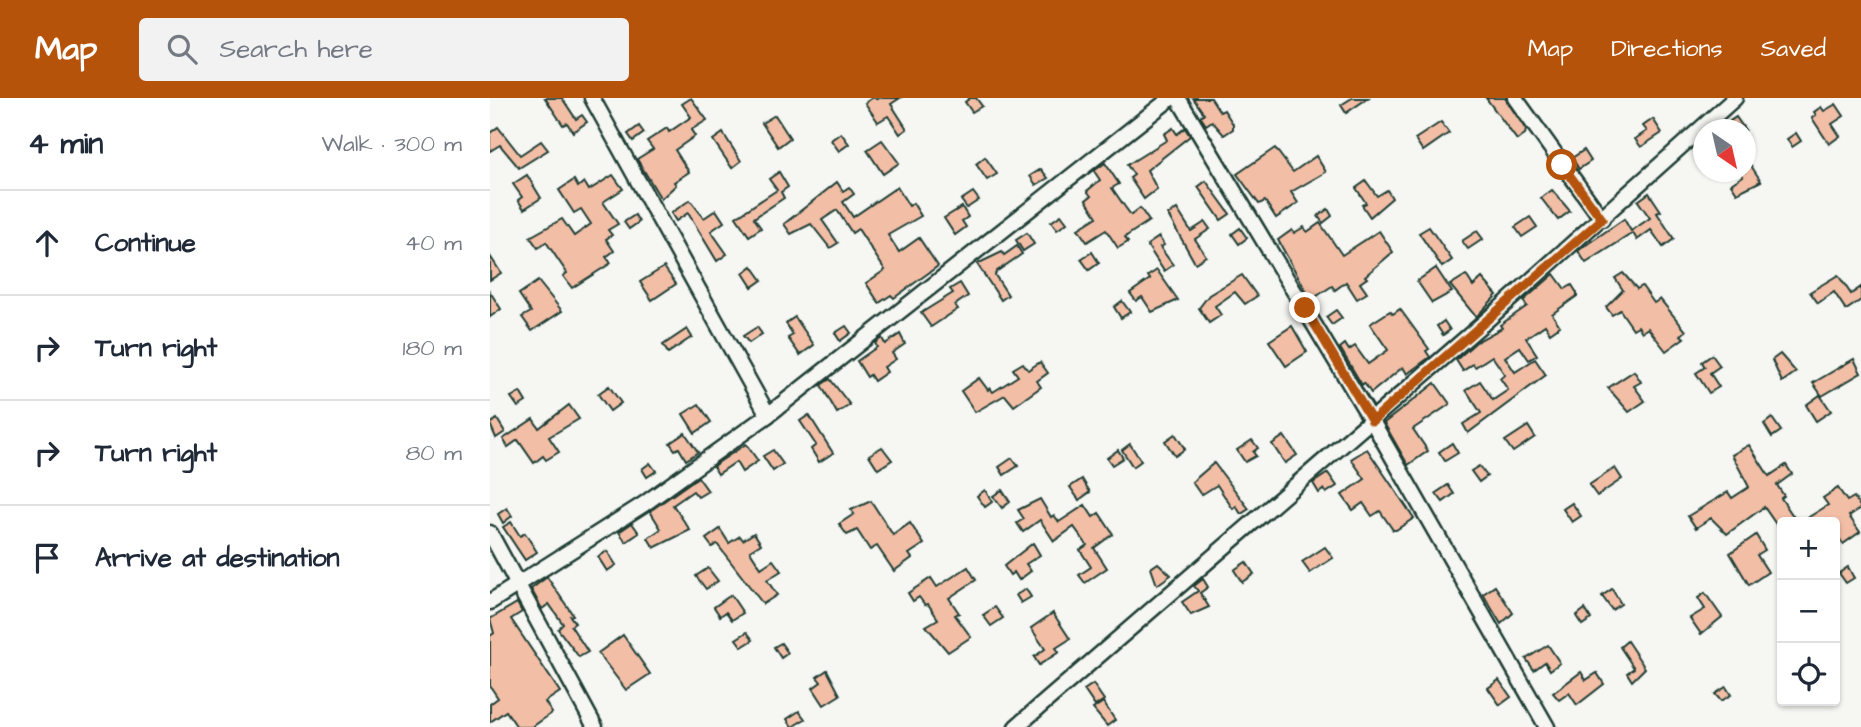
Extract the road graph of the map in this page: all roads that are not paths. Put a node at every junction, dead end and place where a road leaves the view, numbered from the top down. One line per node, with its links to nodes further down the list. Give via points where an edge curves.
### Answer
1 (592, 98): 7 (street)
2 (1171, 98): 7 (street)
3 (1178, 98): 8 (street)
4 (1516, 98): 6 (street)
5 (1735, 98): 6 (street)
6 (1602, 219): 8 (street)
7 (768, 415): 10 (street)
8 (1372, 421): 13 (street); 14 (street)
9 (490, 533): 10 (street)
10 (519, 586): 11 (street); 12 (street)
11 (490, 603)
12 (595, 727)
13 (1016, 727)
14 (1547, 727)

